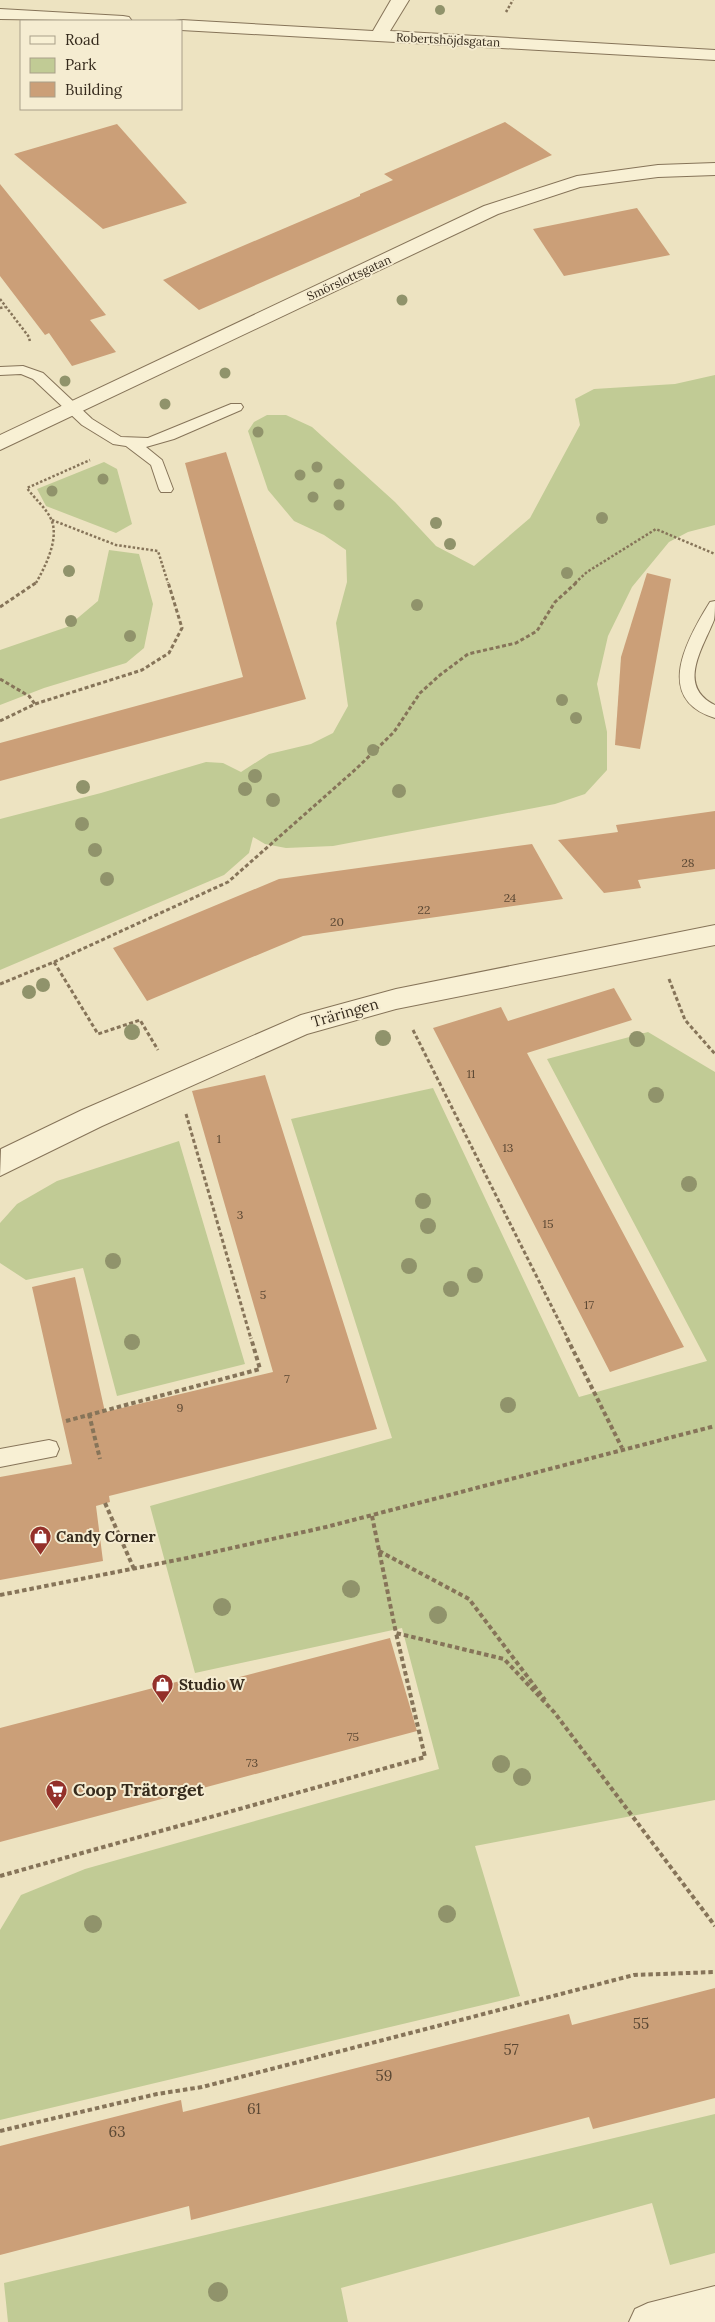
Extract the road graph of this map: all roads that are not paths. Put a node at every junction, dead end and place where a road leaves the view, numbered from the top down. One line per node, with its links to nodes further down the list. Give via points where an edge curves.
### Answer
1 (400, 0): 5 (street)
2 (0, 14): 3 (street)
3 (105, 20)
4 (182, 25): 5 (street, Robertshöjdsgatan)
5 (379, 36): 6 (street, Robertshöjdsgatan)
6 (715, 55)
7 (715, 169): 10 (street, Smörslottsgatan, via 658,171 577,182 491,210)
8 (0, 371): 10 (lane, via 23,370 38,376)
9 (236, 407): 11 (lane, via 169,436)
10 (71, 409): 11 (lane, via 98,430 118,441); 12 (street, Smörslottsgatan)
11 (131, 443): 13 (lane, via 157,463)
12 (0, 444)
13 (166, 489)
14 (715, 606): 15 (lane, via 690,652 686,675 694,699 707,710)
15 (715, 712)
16 (715, 935): 17 (street, Träringen, via 396,998 301,1025 67,1130)
17 (0, 1165)
18 (49, 1449): 19 (lane)
19 (0, 1458)
20 (715, 2305): 21 (street)
21 (648, 2322)

